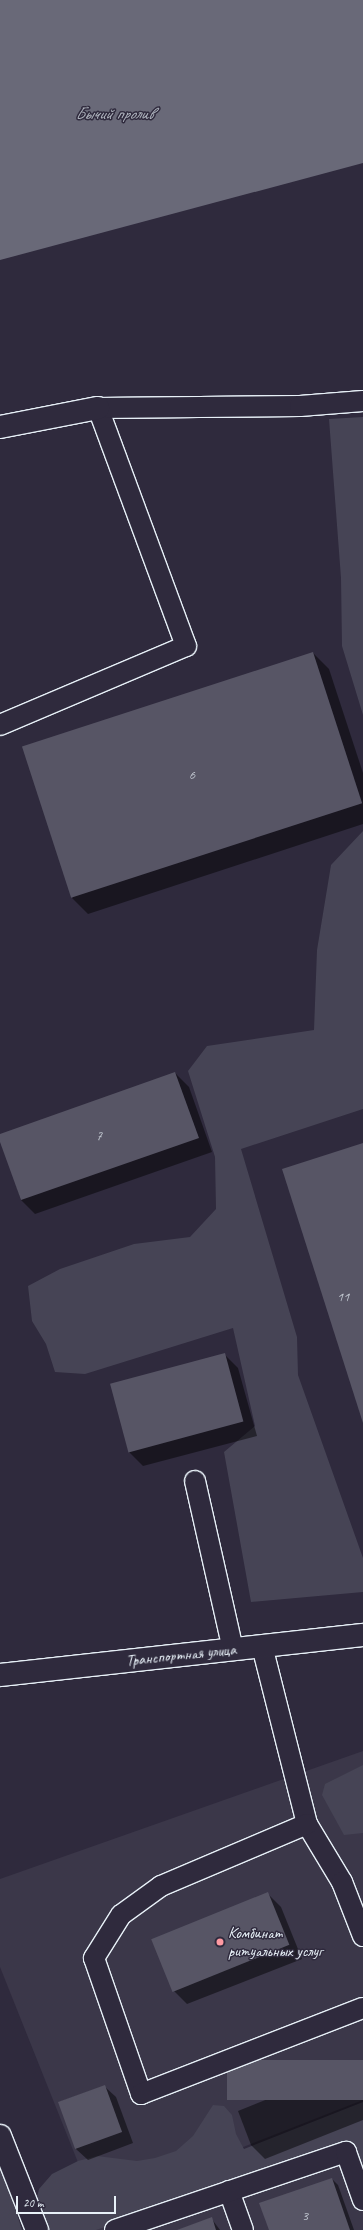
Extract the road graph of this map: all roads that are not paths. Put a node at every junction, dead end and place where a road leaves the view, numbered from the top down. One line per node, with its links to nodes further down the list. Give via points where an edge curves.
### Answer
1 (363, 401): 2 (lane, via 300,406)
2 (98, 408): 3 (street); 4 (lane, via 186,646)
3 (0, 427)
4 (0, 725)
5 (195, 1481): 8 (lane)
6 (363, 1635): 7 (street, Транспортная улица)
7 (262, 1646): 8 (street, Транспортная улица); 10 (lane)
8 (233, 1649): 9 (street, Транспортная улица)
9 (0, 1675)
10 (307, 1824): 11 (lane, via 342,1882); 12 (lane, via 161,1886 121,1915 94,1958 141,2094)
11 (363, 1936)
12 (363, 2008)
13 (0, 2136): 17 (street)
14 (229, 2191): 15 (lane, via 346,2152); 16 (lane); 19 (lane)
15 (363, 2200)
16 (141, 2226): 18 (lane)
17 (37, 2230)
18 (115, 2230)
19 (243, 2230)

